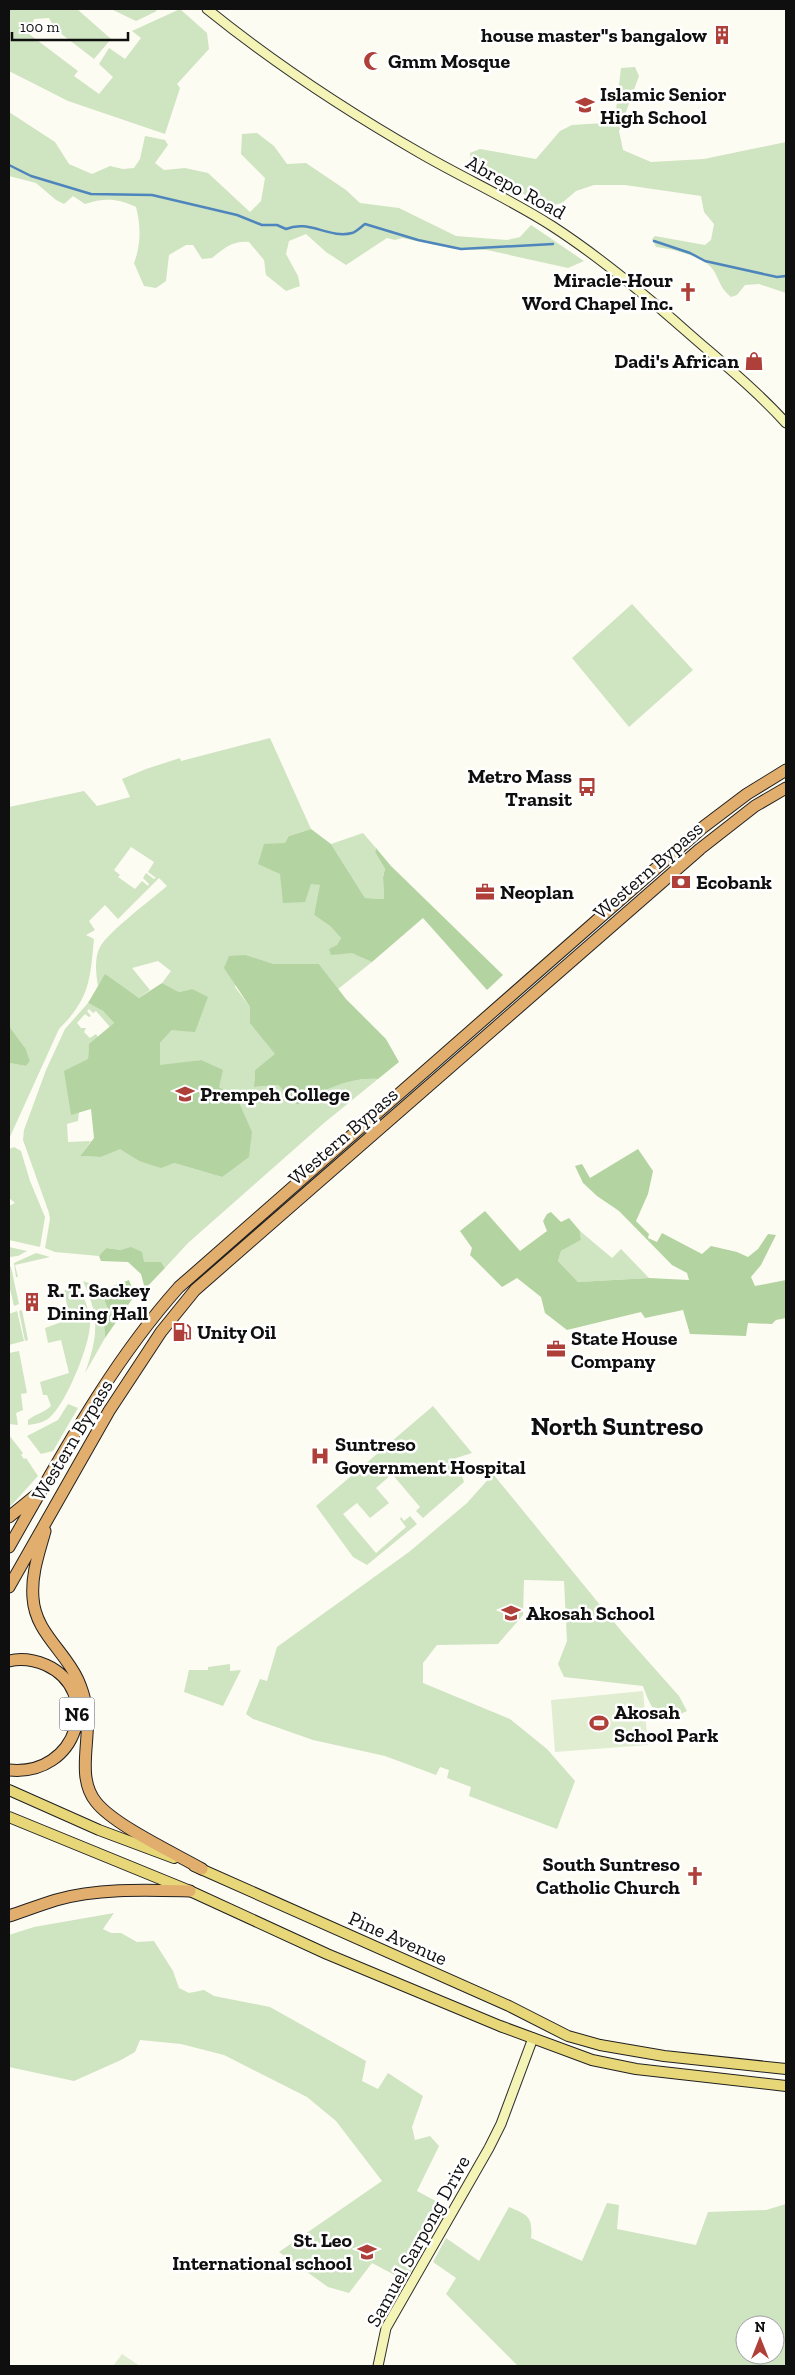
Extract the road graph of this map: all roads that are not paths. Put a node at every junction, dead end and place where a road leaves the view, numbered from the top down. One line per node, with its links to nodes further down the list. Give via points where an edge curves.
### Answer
1 (207, 9): 2 (main road, Abrepo Road, via 331,100 586,248 749,385)
2 (786, 423)
3 (786, 770): 5 (highway, Western Bypass)
4 (786, 788): 6 (highway, Western Bypass)
5 (714, 819): 6 (highway); 7 (highway, Western Bypass, via 179,1287 124,1357)
6 (726, 828): 8 (highway, Western Bypass, via 195,1290 156,1340)
7 (41, 1490): 9 (highway); 10 (highway, Western Bypass)
8 (50, 1512): 11 (highway, Western Bypass); 16 (highway, via 33,1572 33,1599 42,1628 78,1679 86,1703 89,1724 85,1776 88,1791 96,1803 116,1819)
9 (9, 1516)
10 (9, 1547)
11 (9, 1587)
12 (9, 1661): 13 (highway, N6, via 37,1661 56,1669 69,1682 78,1719 65,1750 49,1764 30,1770)
13 (9, 1770)
14 (9, 1790): 16 (main road, Pine Avenue, via 99,1830)
15 (9, 1817): 17 (main road)
16 (202, 1869): 20 (main road, Pine Avenue, via 500,2002 568,2036 664,2056)
17 (190, 1891): 18 (highway, via 96,1893 58,1899); 19 (main road, via 327,1954)
18 (9, 1916)
19 (533, 2038): 21 (main road, via 592,2060 636,2069); 22 (main road, Samuel Sarpong Drive, via 495,2135 386,2328)
20 (786, 2069)
21 (786, 2086)
22 (378, 2366)

